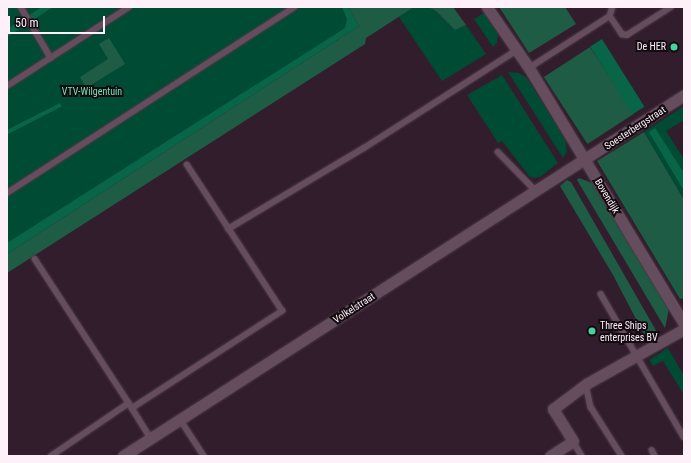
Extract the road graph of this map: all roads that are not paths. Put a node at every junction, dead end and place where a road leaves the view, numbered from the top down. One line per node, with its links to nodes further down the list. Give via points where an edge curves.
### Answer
1 (21, 7): 9 (lane)
2 (129, 7): 9 (lane)
3 (294, 7): 17 (lane)
4 (487, 7): 8 (street, Bovendijk)
5 (613, 7): 7 (lane)
6 (671, 7): 7 (lane, via 627,35 622,34)
7 (610, 16): 10 (lane)
8 (517, 49): 10 (street, Bovendijk); 18 (lane, via 364,148)
9 (51, 58): 11 (lane)
10 (529, 68): 14 (street, Bovendijk)
11 (7, 86)
12 (684, 95): 14 (street, Soesterbergstraat)
13 (498, 152): 16 (lane)
14 (585, 160): 16 (street, Volkelstraat); 21 (street, Bovendijk)
15 (187, 164): 18 (lane)
16 (536, 192): 26 (street, Volkelstraat)
17 (7, 193)
18 (228, 229): 25 (lane, via 282,311)
19 (35, 259): 25 (lane)
20 (601, 294): 23 (lane)
21 (684, 324)
22 (684, 329): 23 (street)
23 (638, 355): 24 (street); 27 (lane)
24 (586, 384): 29 (street, via 553,409); 36 (lane, via 591,407)
25 (131, 406): 28 (lane); 31 (lane)
26 (180, 419): 28 (street, Volkelstraat); 33 (lane)
27 (684, 437)
28 (151, 438): 32 (street, Volkelstraat)
29 (573, 441): 34 (street); 35 (lane)
30 (652, 450): 37 (lane)
31 (51, 456)
32 (123, 456)
33 (204, 456)
34 (550, 456)
35 (582, 456)
36 (622, 456)
37 (655, 456)

